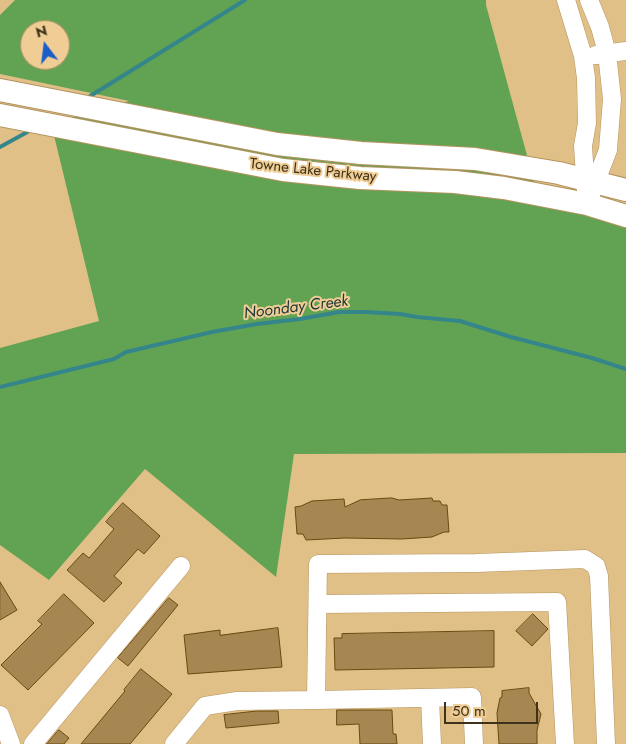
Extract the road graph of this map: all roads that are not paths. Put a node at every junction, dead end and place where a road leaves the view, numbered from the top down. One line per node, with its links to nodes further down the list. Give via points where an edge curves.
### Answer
1 (566, 0): 5 (street)
2 (589, 0): 4 (street)
3 (626, 51): 4 (street)
4 (607, 53): 5 (street); 8 (street, via 612,119 608,150)
5 (583, 56): 8 (street, via 588,98 583,146)
6 (0, 90): 8 (main road, Towne Lake Parkway, via 234,137 318,150 475,159)
7 (0, 115): 10 (main road, Towne Lake Parkway, via 283,170 360,178 455,182)
8 (591, 180): 9 (main road, Towne Lake Parkway); 10 (street)
9 (626, 190)
10 (587, 204): 11 (main road, Towne Lake Parkway)
11 (626, 216)
12 (181, 566): 18 (street)
13 (318, 604): 15 (street); 22 (street, via 556,602); 23 (street, via 318,564 585,559 596,566 599,576)
14 (430, 698): 15 (street); 20 (street); 21 (street, via 472,697)
15 (316, 700): 19 (street, via 237,701 205,706)
16 (0, 715): 17 (street)
17 (12, 744)
18 (34, 744)
19 (174, 744)
20 (432, 744)
21 (474, 744)
22 (565, 744)
23 (606, 744)

